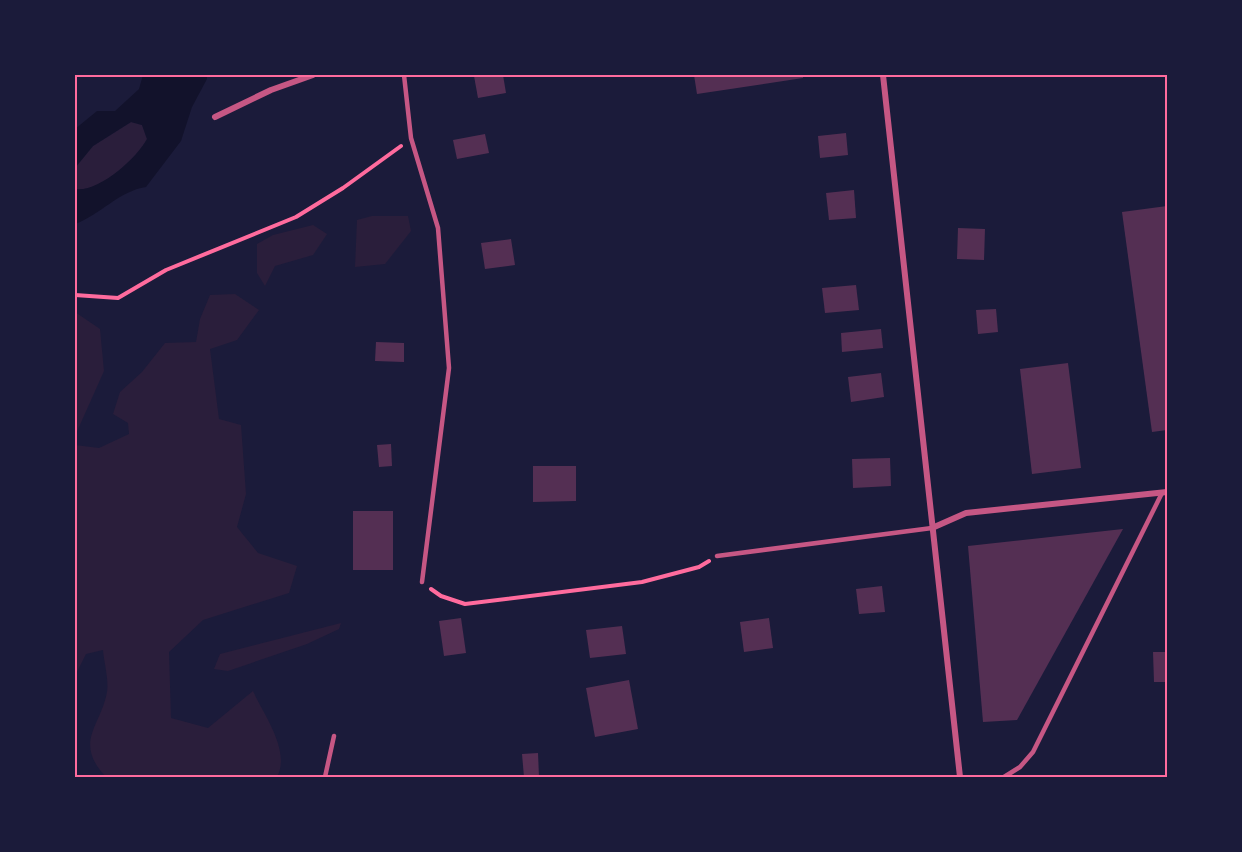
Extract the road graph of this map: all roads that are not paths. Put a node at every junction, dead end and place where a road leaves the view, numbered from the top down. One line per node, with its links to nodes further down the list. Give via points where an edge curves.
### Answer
1 (313, 75): 4 (street)
2 (404, 75): 8 (lane, via 411,138 438,228 449,368)
3 (883, 75): 6 (street)
4 (215, 117)
5 (1165, 492): 6 (street, via 966,513); 12 (lane, via 1033,752)
6 (932, 528): 7 (lane); 11 (street)
7 (717, 556)
8 (422, 582)
9 (334, 736): 10 (lane)
10 (325, 777)
11 (960, 777)
12 (1004, 777)

